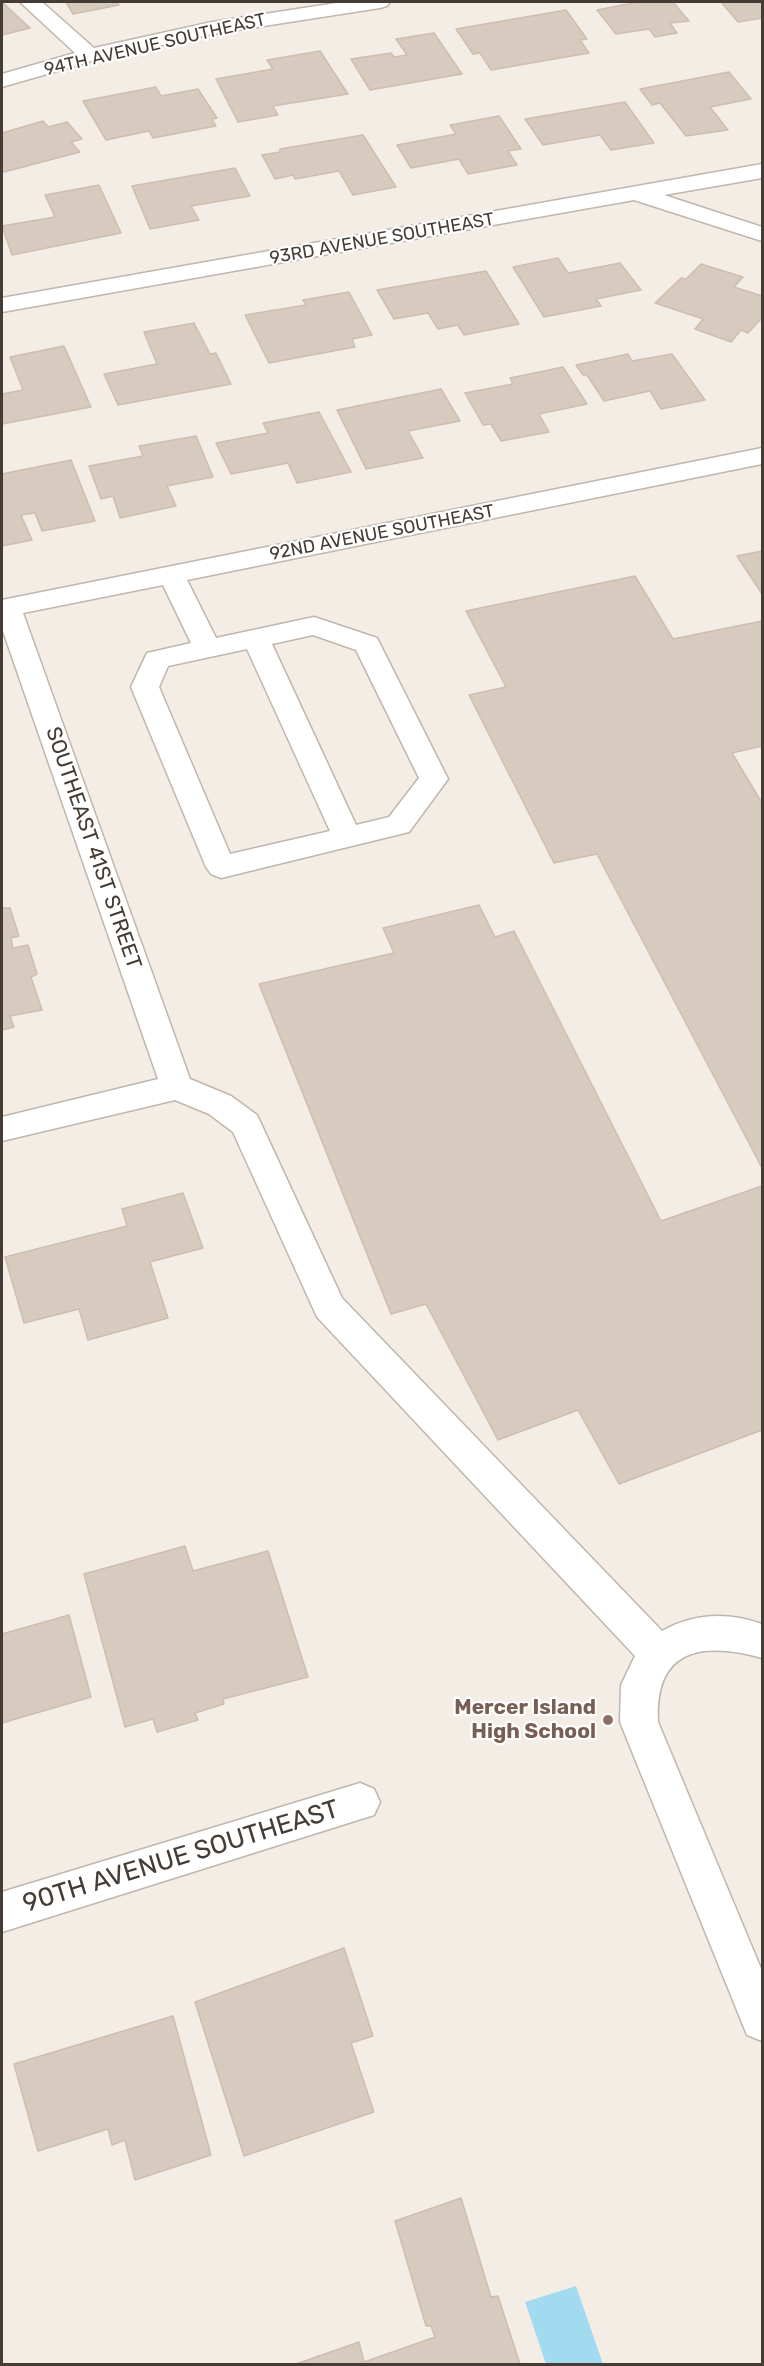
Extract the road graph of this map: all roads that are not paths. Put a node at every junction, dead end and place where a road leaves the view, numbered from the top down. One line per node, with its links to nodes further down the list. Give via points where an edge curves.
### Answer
1 (30, 2): 3 (street)
2 (380, 2): 3 (street, 94TH AVENUE SOUTHEAST, via 212,28)
3 (90, 56): 4 (street, 94TH AVENUE SOUTHEAST)
4 (2, 81)
5 (762, 171): 6 (street, 93RD AVENUE SOUTHEAST)
6 (637, 194): 7 (street); 8 (street, 93RD AVENUE SOUTHEAST)
7 (762, 234)
8 (2, 305)
9 (762, 456): 10 (street, 92ND AVENUE SOUTHEAST)
10 (171, 575): 11 (street, 92ND AVENUE SOUTHEAST); 13 (street)
11 (5, 609): 15 (street, SOUTHEAST 41ST STREET)
12 (256, 639): 13 (street); 14 (street); 14 (street, via 314,626 367,644 434,779 399,825)
13 (208, 649): 14 (street, via 156,659 145,687 221,867)
14 (347, 837)
15 (177, 1087): 16 (street); 18 (street, via 220,1105 246,1124 329,1307)
16 (2, 1129)
17 (762, 1641): 18 (street, via 746,1634 714,1631 684,1638)
18 (659, 1655): 21 (street, via 644,1674 638,1698 639,1722)
19 (360, 1802): 20 (street, 90TH AVENUE SOUTHEAST)
20 (2, 1912)
21 (762, 2020)

